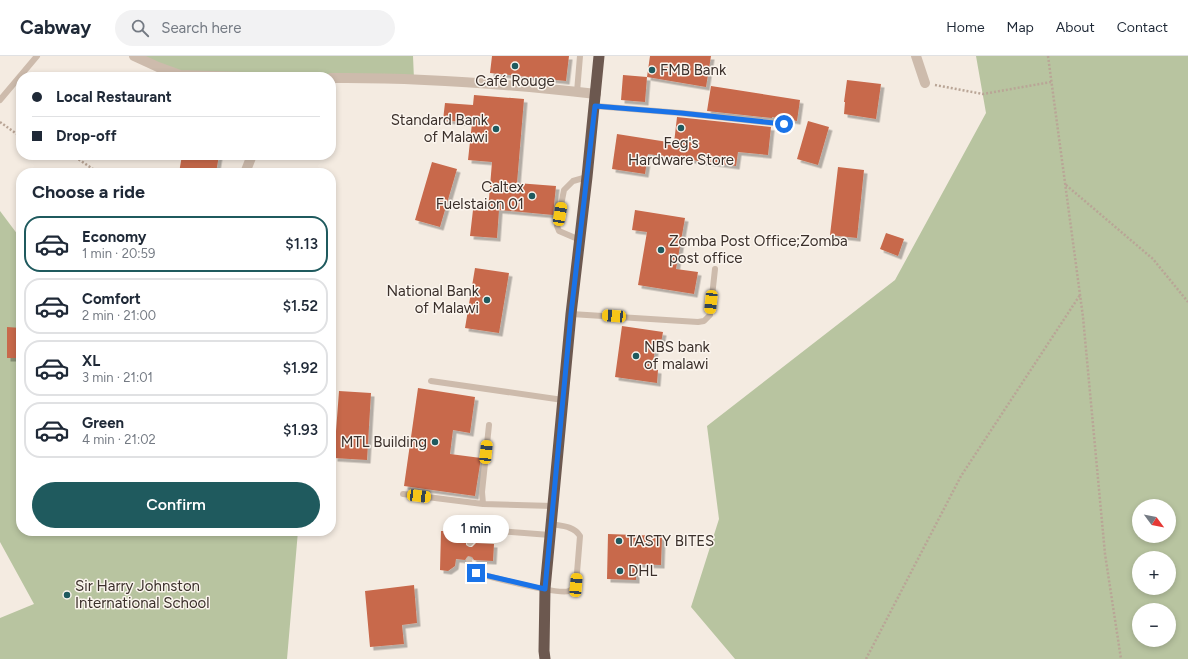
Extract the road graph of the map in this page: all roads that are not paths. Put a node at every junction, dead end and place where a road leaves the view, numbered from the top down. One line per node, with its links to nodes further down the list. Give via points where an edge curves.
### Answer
1 (37, 56): 6 (lane)
2 (134, 56): 7 (street)
3 (580, 56): 11 (lane)
4 (599, 56): 12 (highway)
5 (916, 56): 10 (street)
6 (24, 72)
7 (172, 72)
8 (336, 78): 11 (street, via 473,82)
9 (16, 81): 13 (lane)
10 (925, 83)
11 (577, 92): 12 (street)
12 (596, 94): 14 (highway)
13 (0, 100)
14 (595, 106): 15 (lane); 16 (highway)
15 (784, 124)
16 (587, 177): 17 (highway); 17 (lane, via 573,181 564,190 558,226 559,231)
17 (580, 240): 19 (highway)
18 (715, 269): 19 (lane, via 710,315 704,321)
19 (571, 314): 21 (highway)
20 (430, 381): 21 (lane)
21 (563, 400): 25 (highway)
22 (489, 425): 24 (lane)
23 (403, 494): 24 (lane)
24 (483, 504): 25 (lane)
25 (553, 506): 26 (highway)
26 (551, 529): 27 (lane, via 485,530 478,533); 29 (highway); 29 (lane, via 572,528 580,536 576,585 568,592)
27 (470, 543)
28 (469, 560): 29 (lane, via 470,567 476,573)
29 (545, 589): 30 (highway)
30 (545, 659)

